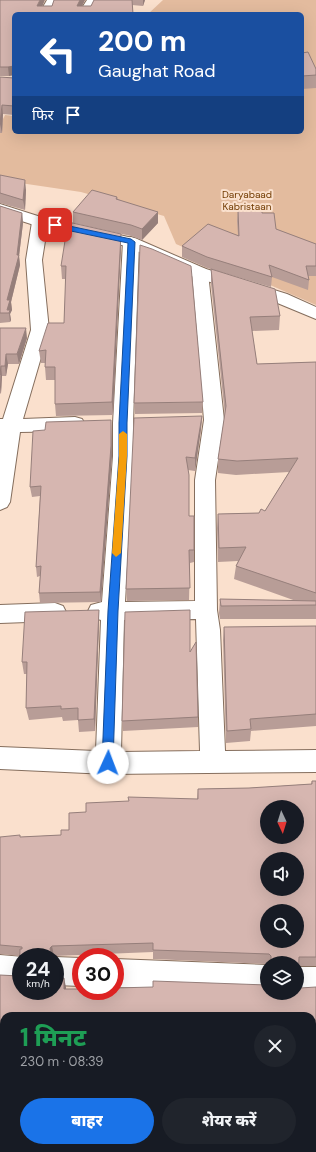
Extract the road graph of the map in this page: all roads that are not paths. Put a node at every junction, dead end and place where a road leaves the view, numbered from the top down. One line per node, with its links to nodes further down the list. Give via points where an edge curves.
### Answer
1 (53, 0): 3 (street)
2 (93, 0): 4 (street)
3 (45, 12)
4 (85, 12)
5 (0, 209): 6 (street)
6 (40, 222): 7 (street); 11 (street, via 34,260 32,330)
7 (131, 242): 8 (street); 10 (street)
8 (200, 273): 9 (street, via 281,298); 15 (street, via 206,420)
9 (316, 314)
10 (115, 423): 11 (street); 13 (street, via 123,456)
11 (5, 426): 12 (street)
12 (0, 502)
13 (113, 611): 14 (street); 15 (street); 20 (street)
14 (0, 614)
15 (208, 620): 16 (street); 19 (street)
16 (232, 630)
17 (0, 758): 20 (street)
18 (316, 761): 19 (street)
19 (213, 762): 20 (street)
20 (108, 763)
21 (0, 969): 22 (street)
22 (12, 970)
23 (124, 973): 24 (street)
24 (260, 979)
25 (304, 980): 26 (street)
26 (316, 981)

